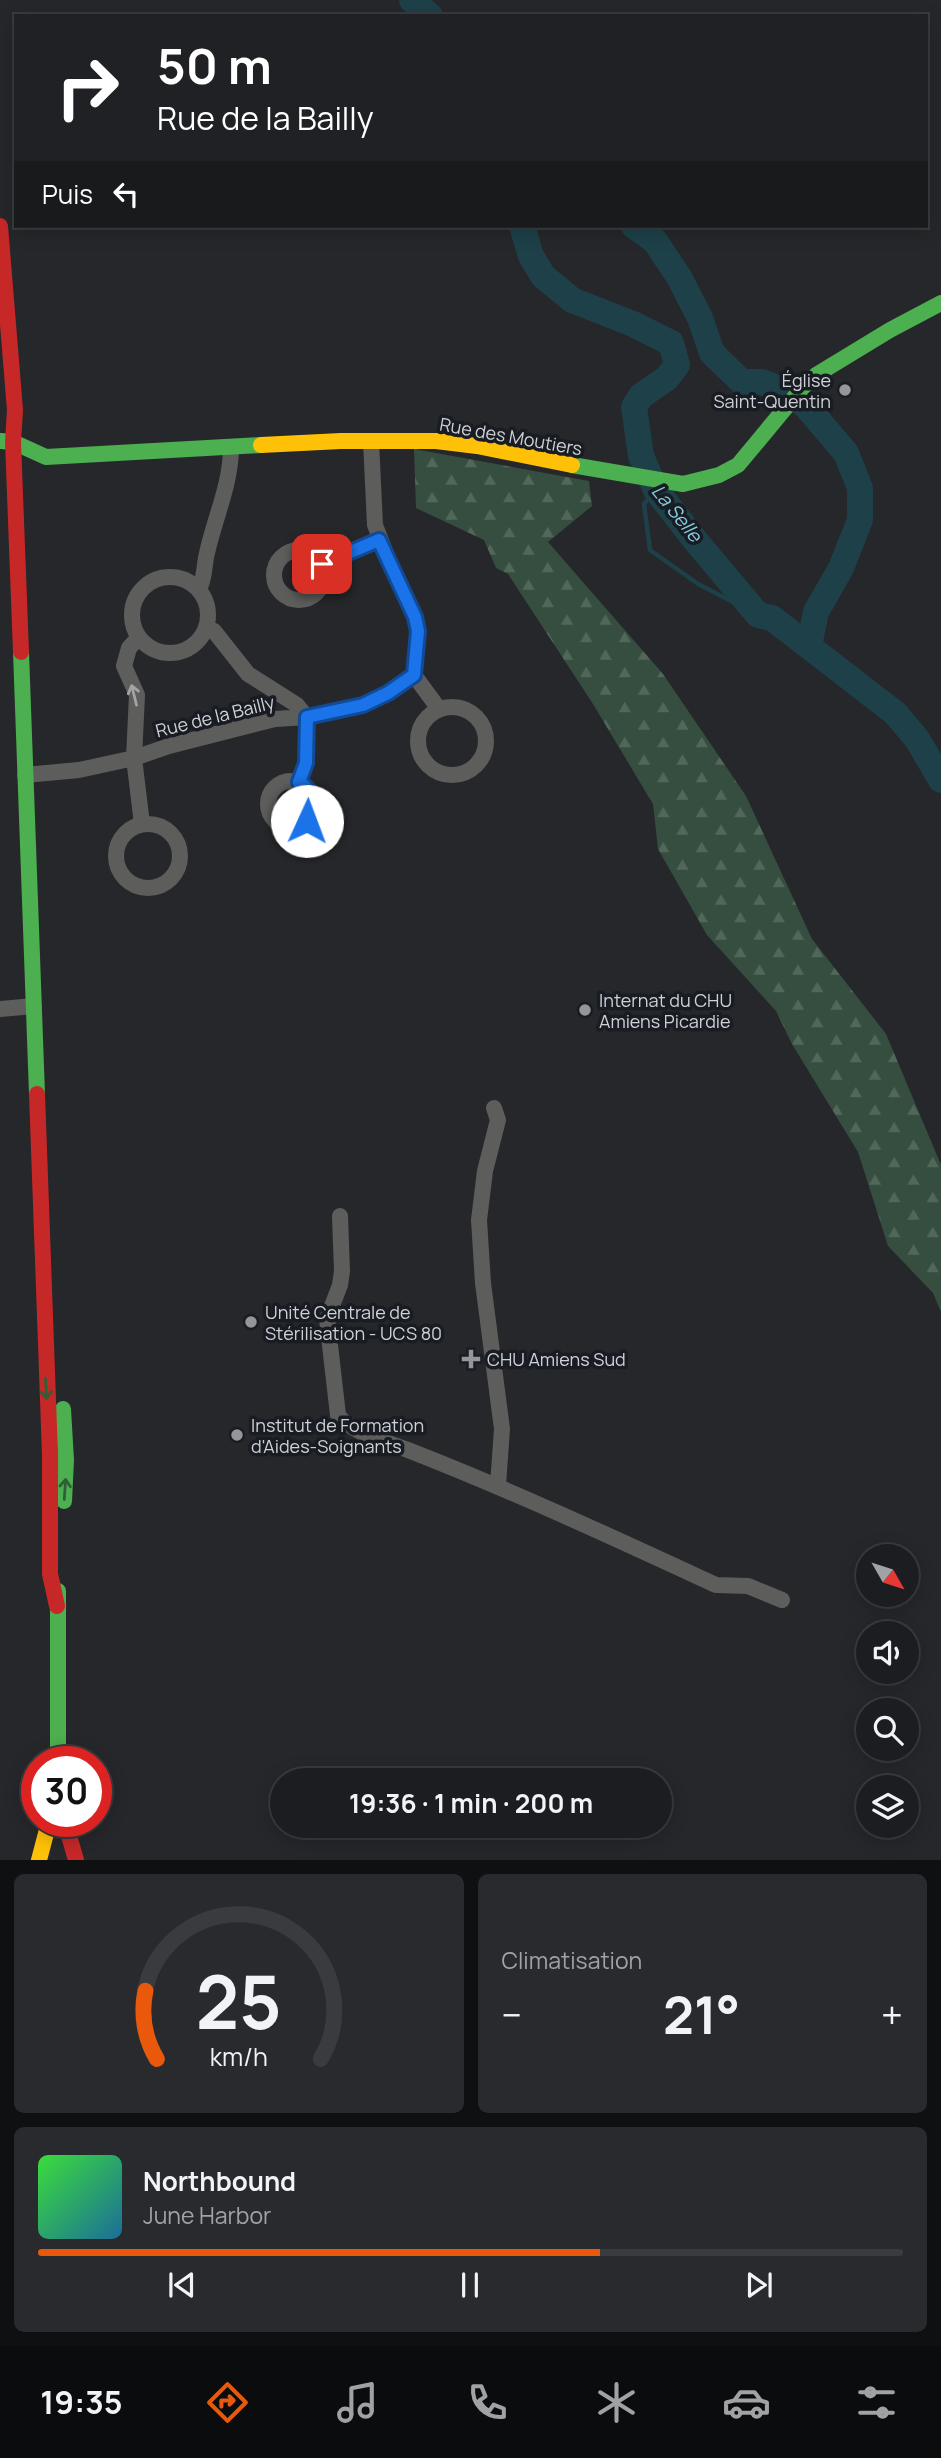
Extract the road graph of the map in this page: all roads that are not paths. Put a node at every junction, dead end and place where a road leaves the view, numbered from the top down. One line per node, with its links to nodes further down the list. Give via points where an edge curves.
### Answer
1 (0, 226): 4 (street, via 13,386)
2 (941, 303): 3 (street, Rue des Moutiers, via 816,375 738,465 699,481 666,483 436,441)
3 (371, 441): 5 (street, Rue des Moutiers); 6 (street)
4 (7, 442): 5 (street, Rue des Moutiers, via 46,457); 15 (street)
5 (231, 447): 8 (street, via 224,500)
6 (379, 540): 7 (street); 11 (street, via 415,617)
7 (322, 564)
8 (199, 589): 9 (street, via 208,608); 10 (street, via 177,577 151,581 141,589 132,613)
9 (206, 628): 10 (street, via 201,638 181,652 158,651); 13 (street, via 214,631 248,674)
10 (139, 638): 14 (street, one-way to 10, via 137,695 124,666 129,648)
11 (414, 675): 12 (street); 13 (street, Rue de la Bailly, via 363,705)
12 (439, 709): 12 (street, via 418,733 419,754 443,775 464,774 482,758 486,747 481,723 463,709)
13 (307, 717): 14 (street, Rue de la Bailly, via 275,719); 16 (street, via 306,763)
14 (134, 758): 15 (street, Rue de la Bailly); 17 (street)
15 (25, 775): 18 (street)
16 (299, 782)
17 (142, 824): 17 (street, via 118,843 116,864 128,882 148,889 175,874 180,853 163,827)
18 (34, 1006): 19 (street); 24 (street, via 41,1229 57,1342 66,1460 57,1606)
19 (0, 1009)
20 (494, 1108): 22 (street, via 498,1120 479,1220 502,1429)
21 (340, 1216): 22 (street, via 342,1271 327,1319 341,1421)
22 (498, 1485): 23 (street, via 716,1584 748,1586)
23 (782, 1600)
24 (58, 1746)
25 (45, 1837): 27 (street)
26 (69, 1837): 28 (street)
27 (39, 1860)
28 (76, 1860)

